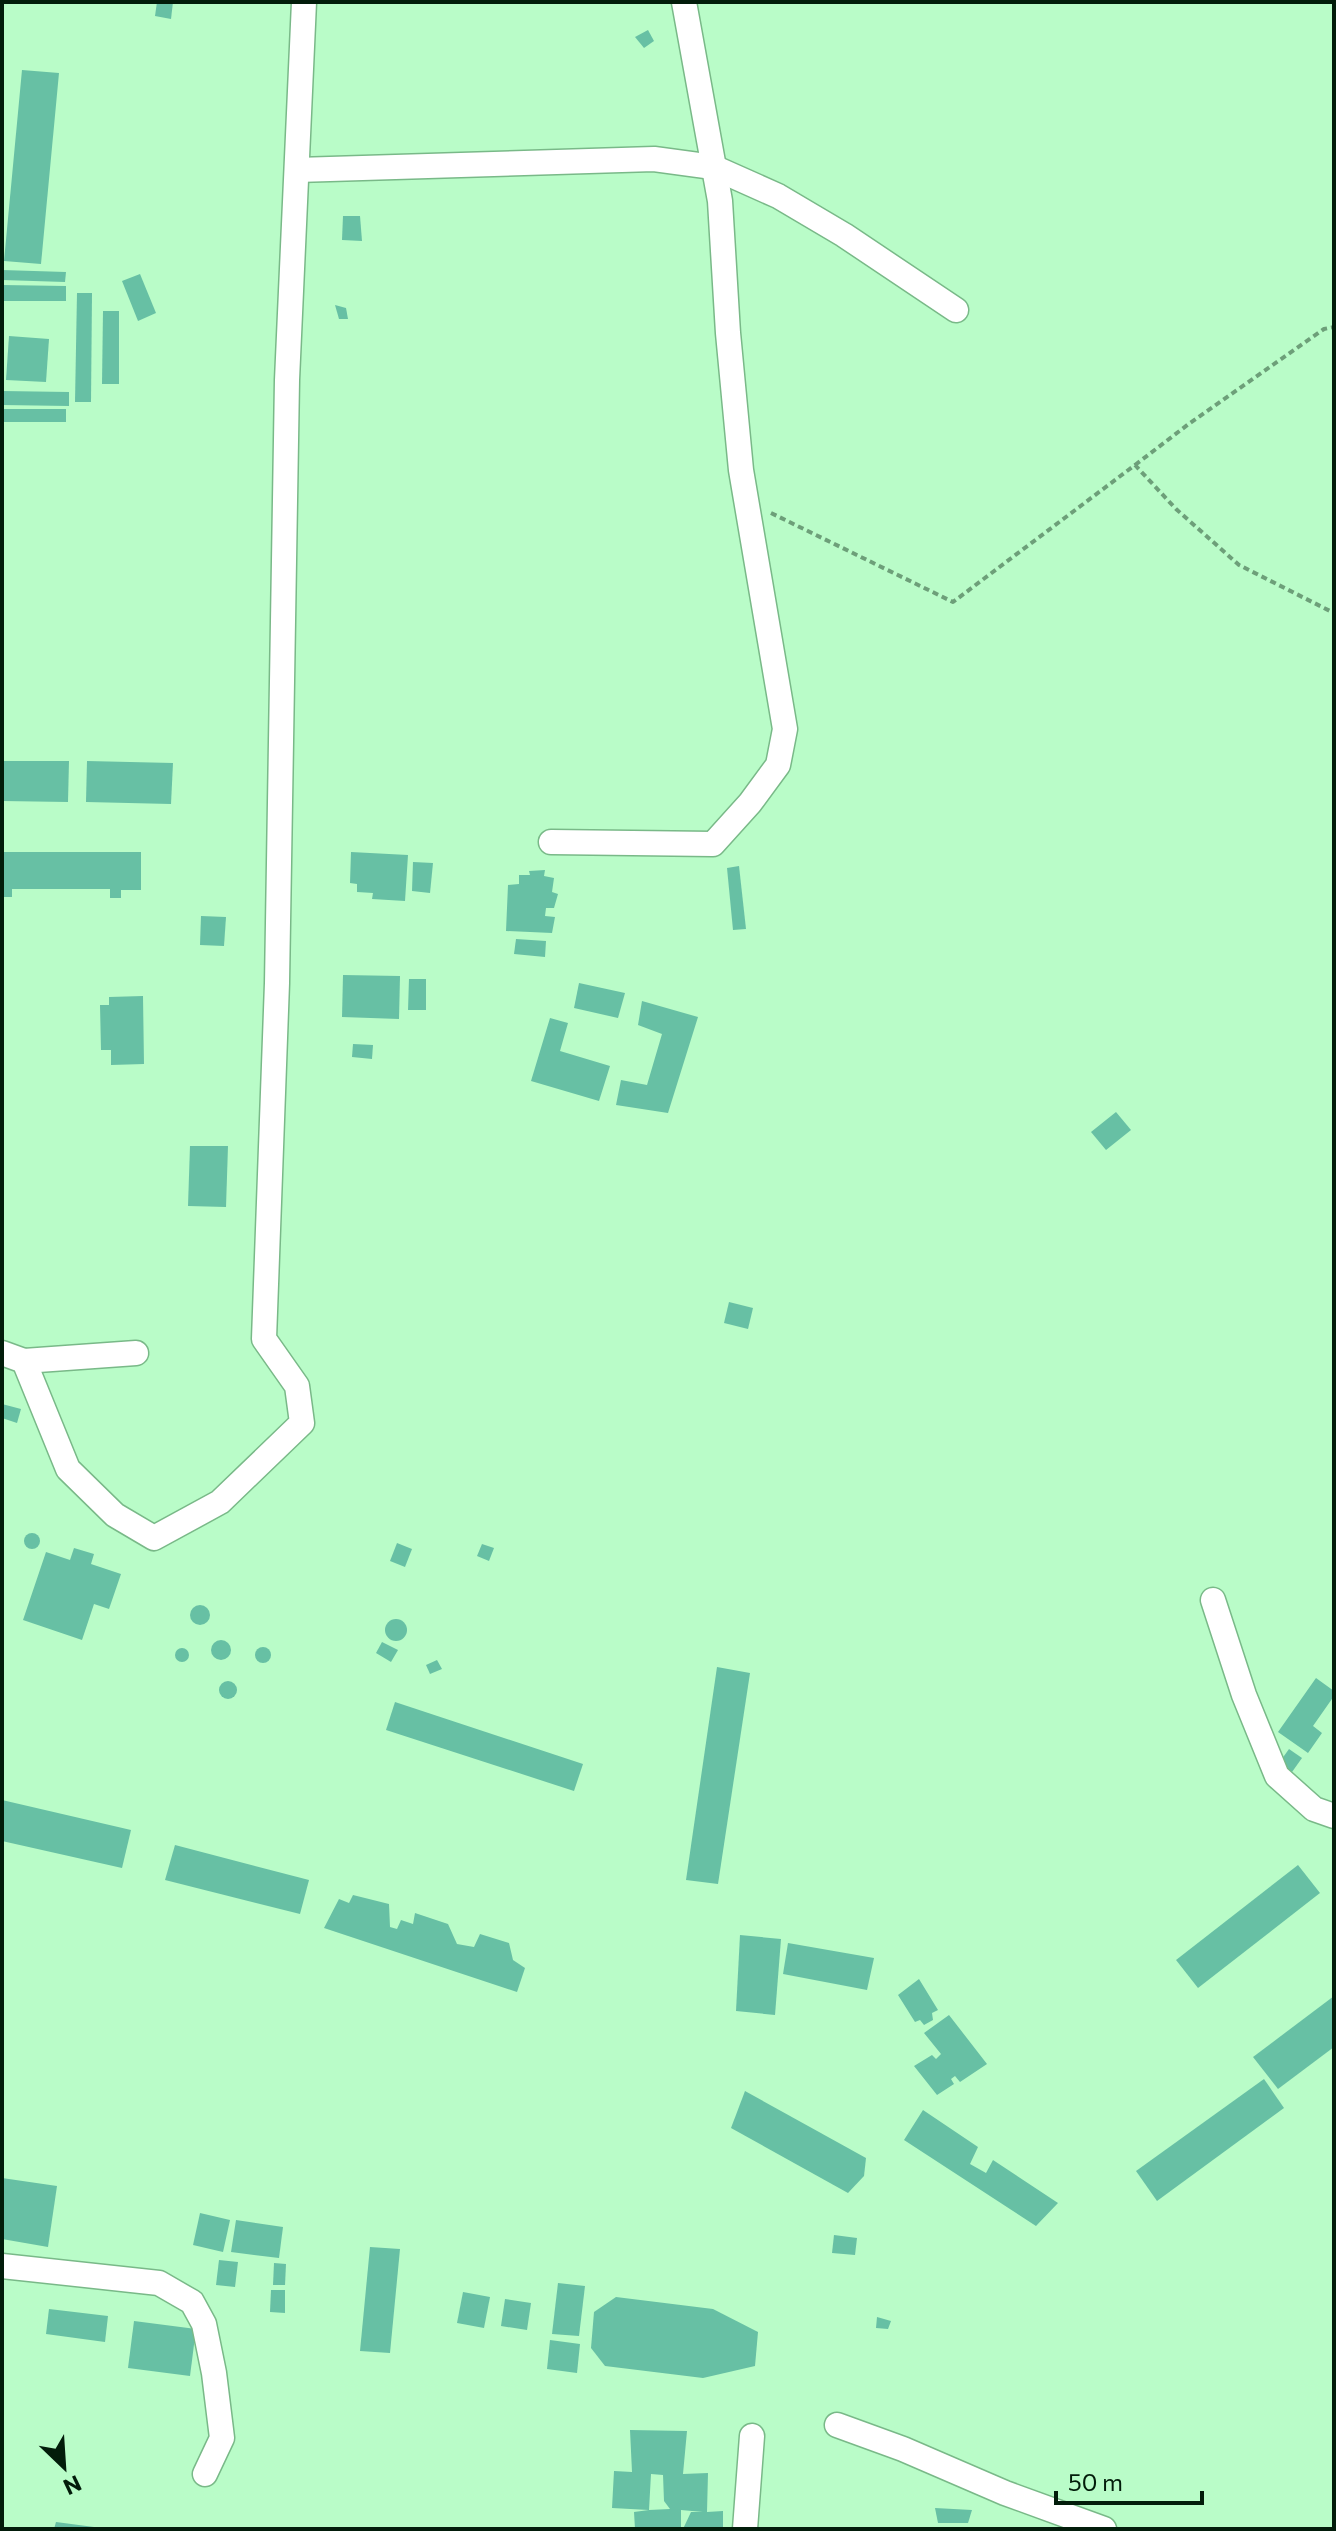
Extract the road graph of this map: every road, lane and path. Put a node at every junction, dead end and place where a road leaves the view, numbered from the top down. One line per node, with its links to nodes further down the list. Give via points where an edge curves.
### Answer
1 (304, 2): 4 (street)
2 (684, 2): 3 (street)
3 (713, 167): 4 (street, via 654,159); 5 (street, via 778,196); 8 (street)
4 (297, 170): 12 (street, via 287,380 277,983 264,1339 297,1386 302,1423 220,1502 154,1538 115,1515 68,1469)
5 (956, 310)
6 (1334, 327): 7 (path, via 1324,329)
7 (1135, 465): 8 (path, via 953,602); 9 (path, via 1239,565)
8 (746, 501): 10 (street, via 785,729 778,765 713,844)
9 (1334, 613)
10 (551, 842)
11 (136, 1353): 12 (street)
12 (13, 1357)
13 (1213, 1600): 14 (street, via 1277,1776 1314,1809)
14 (1334, 1816)
15 (2, 2266): 18 (street, via 159,2283 192,2302 204,2324 222,2438)
16 (837, 2425): 20 (street)
17 (752, 2436): 19 (street)
18 (205, 2474)
19 (745, 2529)
20 (1104, 2529)

